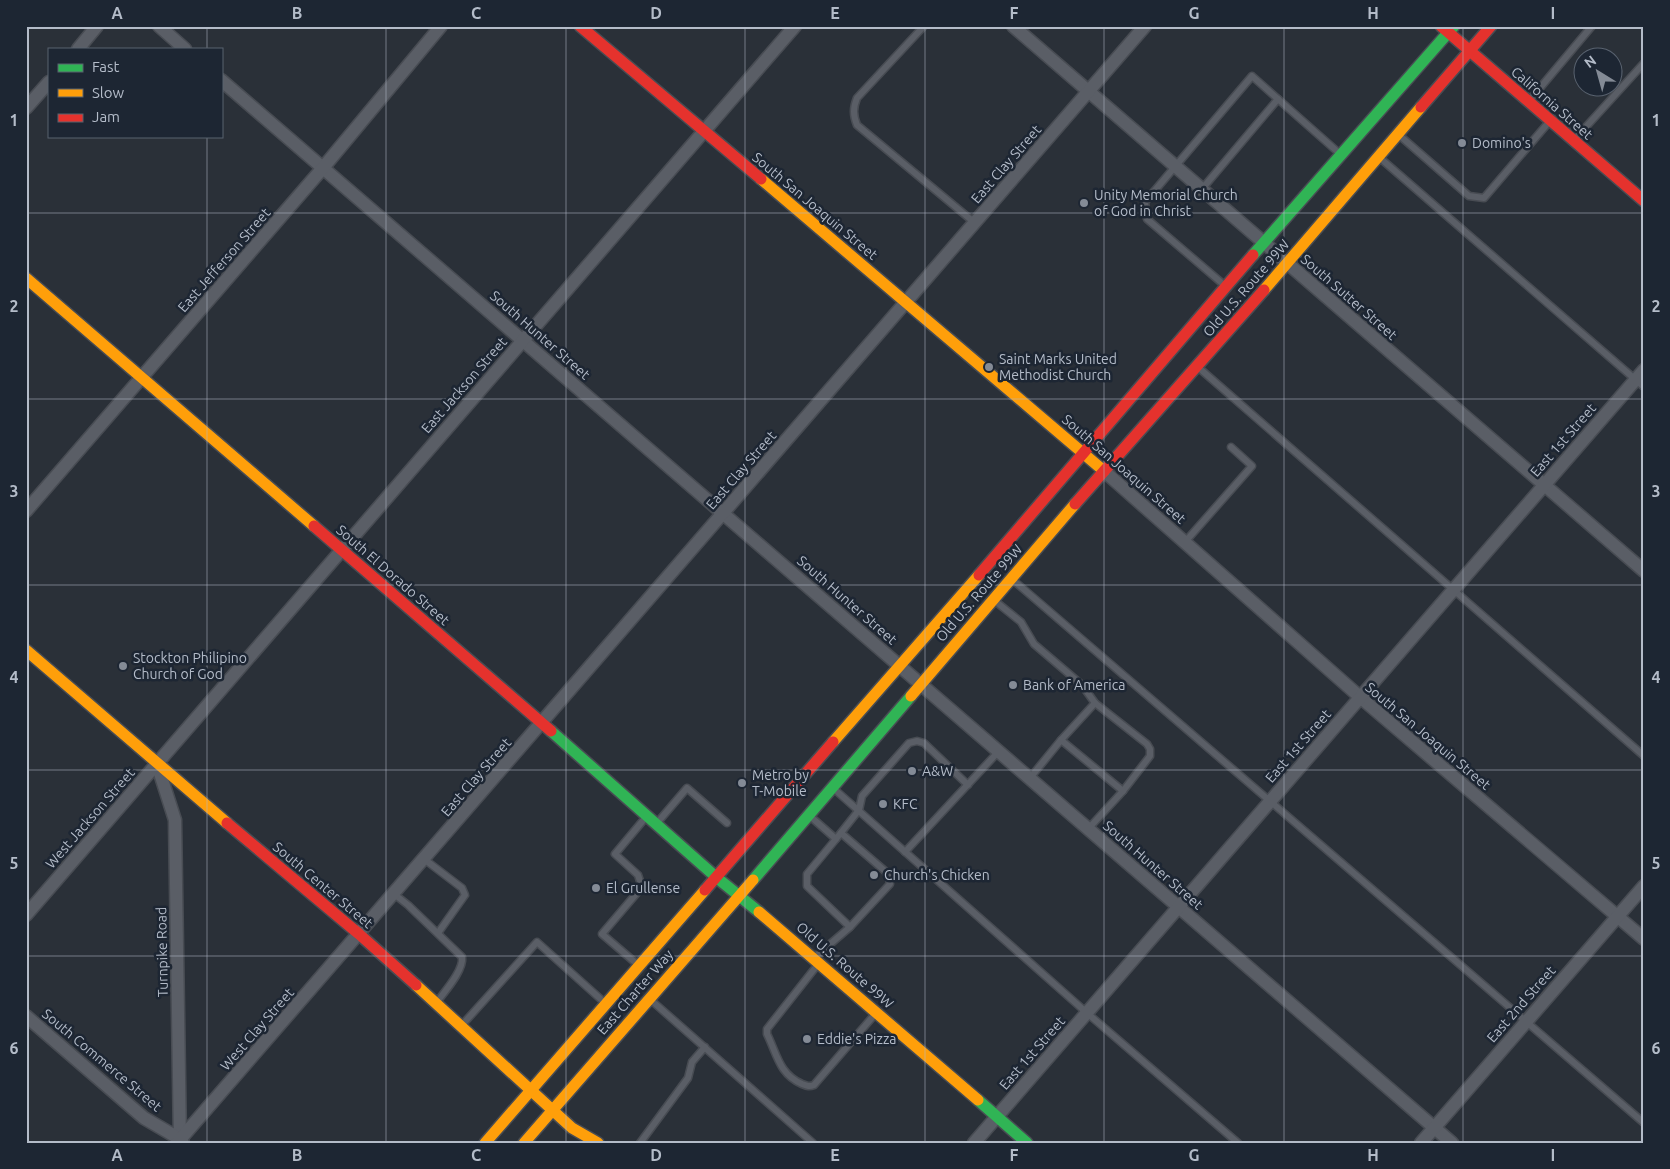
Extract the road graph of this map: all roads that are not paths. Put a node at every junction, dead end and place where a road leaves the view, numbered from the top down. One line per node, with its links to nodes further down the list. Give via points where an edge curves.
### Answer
1 (97, 26): 12 (street)
2 (160, 26): 13 (street)
3 (441, 26): 29 (street, East Jefferson Street)
4 (580, 26): 23 (main road, South San Joaquin Street)
5 (795, 26): 23 (street, East Jackson Street)
6 (924, 26): 32 (lane, via 857,98 853,116 857,125)
7 (1013, 26): 18 (street, South Sutter Street)
8 (1146, 26): 18 (street, East Clay Street)
9 (1491, 26): 14 (main road, Old U.S. Route 99W)
10 (1592, 26): 20 (lane)
11 (1448, 28): 14 (main road, California Street); 26 (main road, Old U.S. Route 99W)
12 (79, 48)
13 (184, 48)
14 (1470, 51): 20 (main road, California Street); 24 (main road, Old U.S. Route 99W)
15 (1644, 63): 25 (lane)
16 (222, 81): 29 (street, South Hunter Street)
17 (48, 83): 21 (street)
18 (1089, 92): 28 (street, South Sutter Street); 32 (street, East Clay Street)
19 (1278, 98): 26 (lane); 28 (lane, via 1252,76); 30 (lane)
20 (1529, 102): 22 (main road, California Street)
21 (26, 108)
22 (1550, 121): 24 (lane, via 1484,198 1469,196); 25 (main road, California Street)
23 (703, 132): 37 (main road, South San Joaquin Street); 38 (street, East Jackson Street)
24 (1399, 134): 27 (main road, Old U.S. Route 99W)
25 (1574, 141): 31 (main road, California Street)
26 (1341, 155): 33 (main road, Old U.S. Route 99W)
27 (1379, 157): 34 (main road, Old U.S. Route 99W); 42 (lane)
28 (1176, 166): 30 (street, South Sutter Street); 36 (lane, via 1146,202 1147,219)
29 (322, 169): 38 (street, South Hunter Street); 41 (street, East Jefferson Street)
30 (1202, 188): 33 (street, South Sutter Street)
31 (1644, 201)
32 (975, 223): 37 (street, East Clay Street)
33 (1264, 242): 34 (street, South Sutter Street); 36 (main road, Old U.S. Route 99W)
34 (1287, 263): 39 (main road, Old U.S. Route 99W); 46 (street, South Sutter Street)
35 (26, 278): 41 (main road, South El Dorado Street)
36 (1226, 287): 44 (main road, Old U.S. Route 99W)
37 (906, 302): 44 (main road, South San Joaquin Street); 48 (street, East Clay Street)
38 (523, 340): 48 (street, South Hunter Street); 50 (street, East Jackson Street)
39 (1198, 367): 45 (main road, Old U.S. Route 99W); 53 (lane)
40 (1644, 370): 42 (street, East 1st Street)
41 (142, 378): 47 (street, East Jefferson Street); 50 (main road, South El Dorado Street)
42 (1639, 383): 46 (street, East 1st Street)
43 (1231, 447): 49 (lane, via 1252,466)
44 (1083, 453): 45 (main road, South San Joaquin Street); 56 (main road, Old U.S. Route 99W)
45 (1104, 471): 49 (street, South San Joaquin Street); 52 (main road, Old U.S. Route 99W)
46 (1544, 485): 51 (street, South Sutter Street); 53 (street, East 1st Street)
47 (26, 511)
48 (724, 513): 56 (street, South Hunter Street); 60 (street, East Clay Street)
49 (1185, 542): 58 (street, South San Joaquin Street)
50 (341, 550): 60 (main road, South El Dorado Street); 64 (street, East Jackson Street)
51 (1644, 571)
52 (1012, 579): 54 (main road, Old U.S. Route 99W); 69 (lane)
53 (1452, 590): 58 (street, East 1st Street); 63 (lane)
54 (994, 600): 57 (main road, Old U.S. Route 99W); 59 (lane, via 1021,622 1034,644 1082,685)
55 (26, 650): 64 (main road, South Center Street)
56 (899, 665): 57 (street, South Hunter Street); 78 (main road, Old U.S. Route 99W)
57 (920, 683): 62 (street, South Hunter Street); 67 (main road, Old U.S. Route 99W)
58 (1360, 697): 69 (street, East 1st Street); 84 (street, South San Joaquin Street)
59 (1095, 703): 61 (lane); 68 (lane, via 1150,749 1150,756)
60 (542, 724): 72 (main road, South El Dorado Street); 77 (street, East Clay Street)
61 (1061, 740): 65 (lane); 68 (lane)
62 (999, 751): 65 (street, South Hunter Street); 66 (lane)
63 (1644, 756)
64 (157, 764): 83 (street, West Jackson Street); 87 (main road, South Center Street); 105 (street, Turnpike Road, via 175,820)
65 (1030, 778): 74 (street, South Hunter Street)
66 (968, 785): 70 (lane, via 917,740 909,743 862,796); 76 (lane)
67 (832, 787): 70 (lane); 71 (main road, Old U.S. Route 99W)
68 (1123, 791): 74 (lane)
69 (1270, 801): 82 (street, East 1st Street); 97 (lane)
70 (858, 810): 75 (lane); 76 (lane)
71 (809, 815): 75 (lane); 81 (main road, Old U.S. Route 99W)
72 (652, 820): 73 (lane, via 687,788); 78 (main road, South El Dorado Street); 90 (lane, via 614,854 638,875 642,887 602,934)
73 (727, 823)
74 (1088, 828): 82 (street, South Hunter Street)
75 (838, 836): 85 (lane, via 807,874 807,886); 85 (lane, via 885,871 890,884)
76 (905, 852): 95 (lane)
77 (424, 859): 80 (street, East Clay Street); 86 (lane, via 462,888 465,895)
78 (716, 876): 81 (main road, South El Dorado Street); 90 (main road, East Charter Way)
79 (1644, 886): 84 (street, East 2nd Street)
80 (394, 894): 86 (lane); 87 (street, East Clay Street)
81 (740, 895): 89 (main road, Old U.S. Route 99W); 91 (main road, East Charter Way)
82 (1179, 906): 95 (street, East 1st Street); 104 (street, South Hunter Street)
83 (26, 915)
84 (1617, 916): 88 (street, South San Joaquin Street); 97 (street, East 2nd Street)
85 (850, 927): 89 (lane)
86 (438, 933): 92 (lane, via 462,957 463,963)
87 (358, 934): 92 (main road, South Center Street); 105 (street, West Clay Street)
88 (1644, 939)
89 (817, 960): 94 (main road, Old U.S. Route 99W); 94 (lane, via 767,1029 780,1066 793,1080 814,1085)
90 (639, 965): 93 (main road, East Charter Way)
91 (650, 998): 99 (lane); 101 (main road, East Charter Way)
92 (436, 1002): 98 (main road, South Center Street)
93 (606, 1003): 98 (lane, via 537,942); 100 (main road, East Charter Way)
94 (877, 1012): 102 (main road, Old U.S. Route 99W)
95 (1087, 1013): 102 (street, East 1st Street); 113 (lane)
96 (26, 1016): 105 (street, South Commerce Street, via 144,1118)
97 (1526, 1022): 103 (lane); 104 (street, East 2nd Street)
98 (461, 1026): 100 (main road, South Center Street)
99 (705, 1047): 109 (lane, via 692,1062 688,1078); 110 (lane)
100 (532, 1090): 101 (main road, South Center Street); 106 (main road, East Charter Way)
101 (553, 1110): 107 (main road, East Charter Way); 108 (main road, South Center Street, via 572,1128)
102 (997, 1117): 111 (street, East 1st Street); 112 (main road, Old U.S. Route 99W)
103 (1644, 1123)
104 (1434, 1127): 114 (street, East 2nd Street); 115 (street, South Hunter Street)
105 (180, 1142)
106 (485, 1143)
107 (524, 1143)
108 (598, 1143)
109 (640, 1143)
110 (814, 1143)
111 (974, 1143)
112 (1027, 1143)
113 (1238, 1143)
114 (1421, 1143)
115 (1452, 1143)

